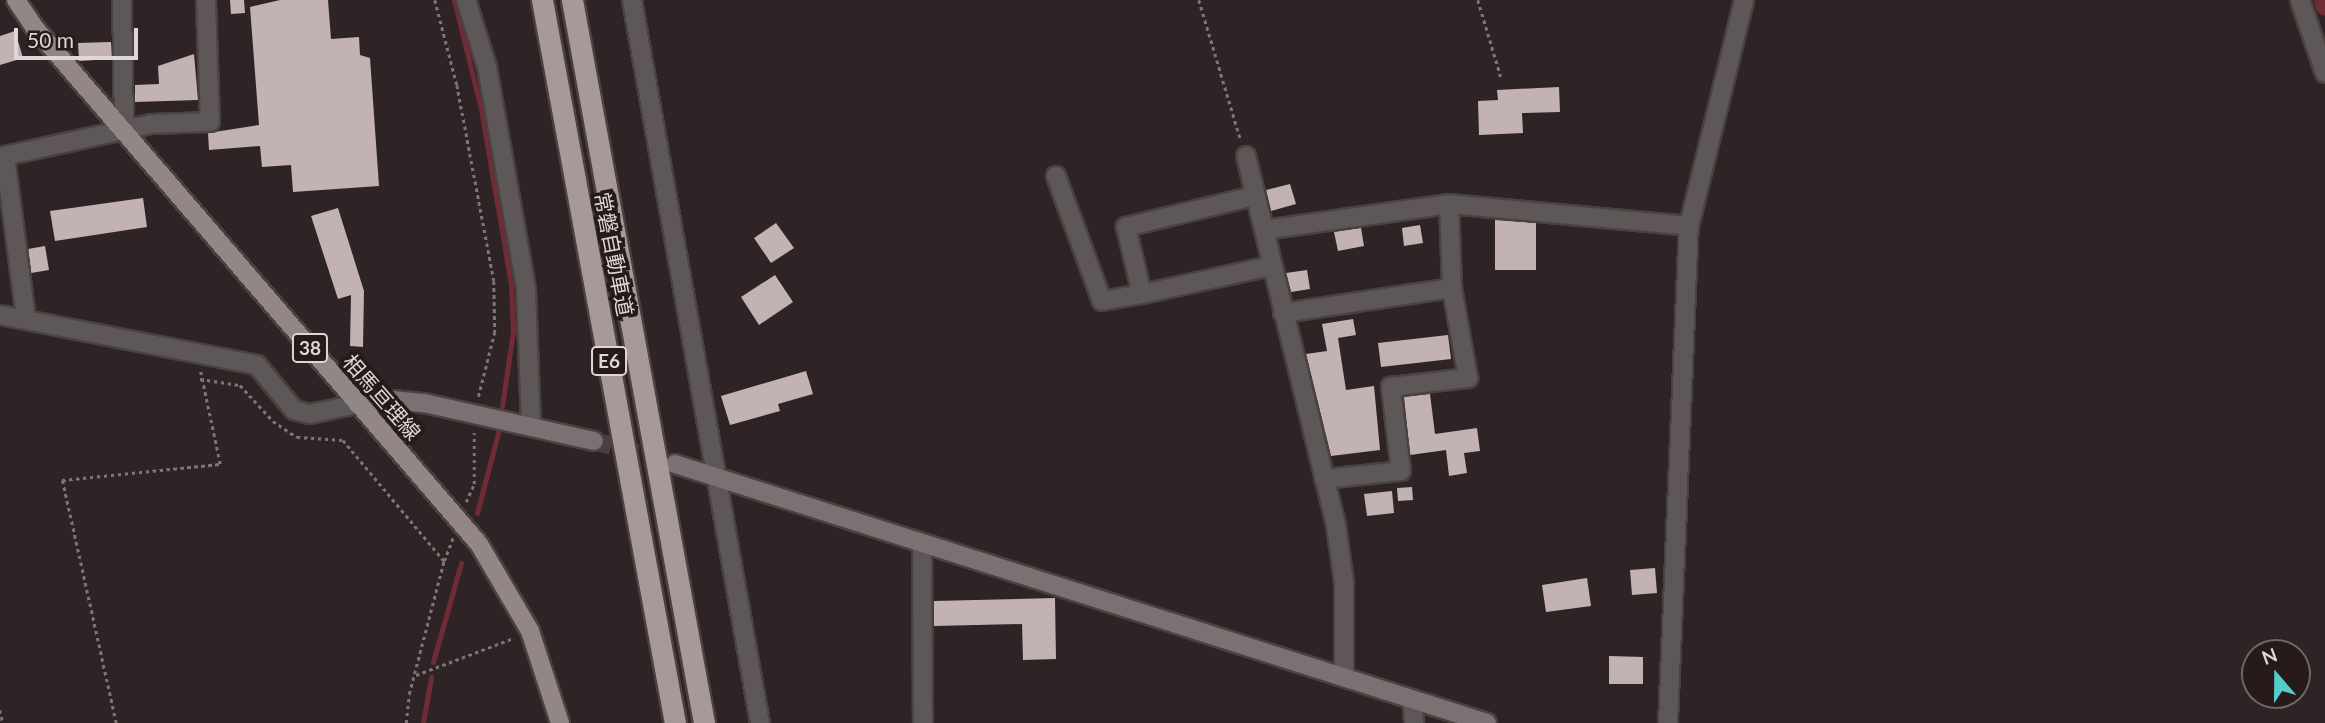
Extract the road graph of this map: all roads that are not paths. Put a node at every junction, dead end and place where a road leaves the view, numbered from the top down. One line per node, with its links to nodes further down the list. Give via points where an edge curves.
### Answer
1 (16, 0): 11 (main road, 相馬亘理線 / 38)
2 (122, 0): 11 (street)
3 (206, 0): 11 (street, via 211,122 151,124)
4 (466, 0): 26 (street, via 487,67 526,289)
5 (542, 0): 35 (highway, 常磐自動車道 / E6)
6 (572, 0): 36 (highway, 常磐自動車道 / E6)
7 (632, 0): 29 (street)
8 (1744, 0): 17 (street)
9 (2300, 0): 10 (street)
10 (2325, 73)
11 (124, 132): 13 (street); 25 (main road, 相馬亘理線 / 38)
12 (1246, 156): 15 (street)
13 (3, 157): 24 (street)
14 (1056, 176): 21 (street, via 1102,300)
15 (1254, 196): 18 (street); 21 (street, via 1126,227)
16 (1449, 204): 17 (street); 18 (street); 20 (street)
17 (1689, 226): 41 (street)
18 (1264, 230): 19 (street)
19 (1270, 266): 21 (street); 22 (street)
20 (1452, 288): 22 (street); 30 (street, via 1468,378 1391,387 1401,471)
21 (1142, 294)
22 (1283, 313): 30 (street)
23 (0, 316): 24 (street)
24 (26, 319): 25 (street, via 257,365 294,410 310,414)
25 (357, 404): 26 (street, via 393,400); 34 (main road, 相馬亘理線 / 38, via 479,544 530,631)
26 (531, 426): 27 (street)
27 (594, 441)
28 (675, 464): 29 (street)
29 (714, 476): 31 (street); 37 (street)
30 (1324, 479): 32 (street, via 1344,583)
31 (922, 545): 32 (street); 38 (street)
32 (1344, 677): 33 (street)
33 (1412, 699): 39 (street); 40 (street)
34 (560, 723)
35 (675, 723)
36 (704, 723)
37 (760, 723)
38 (923, 723)
39 (1414, 723)
40 (1487, 723)
41 (1668, 723)

